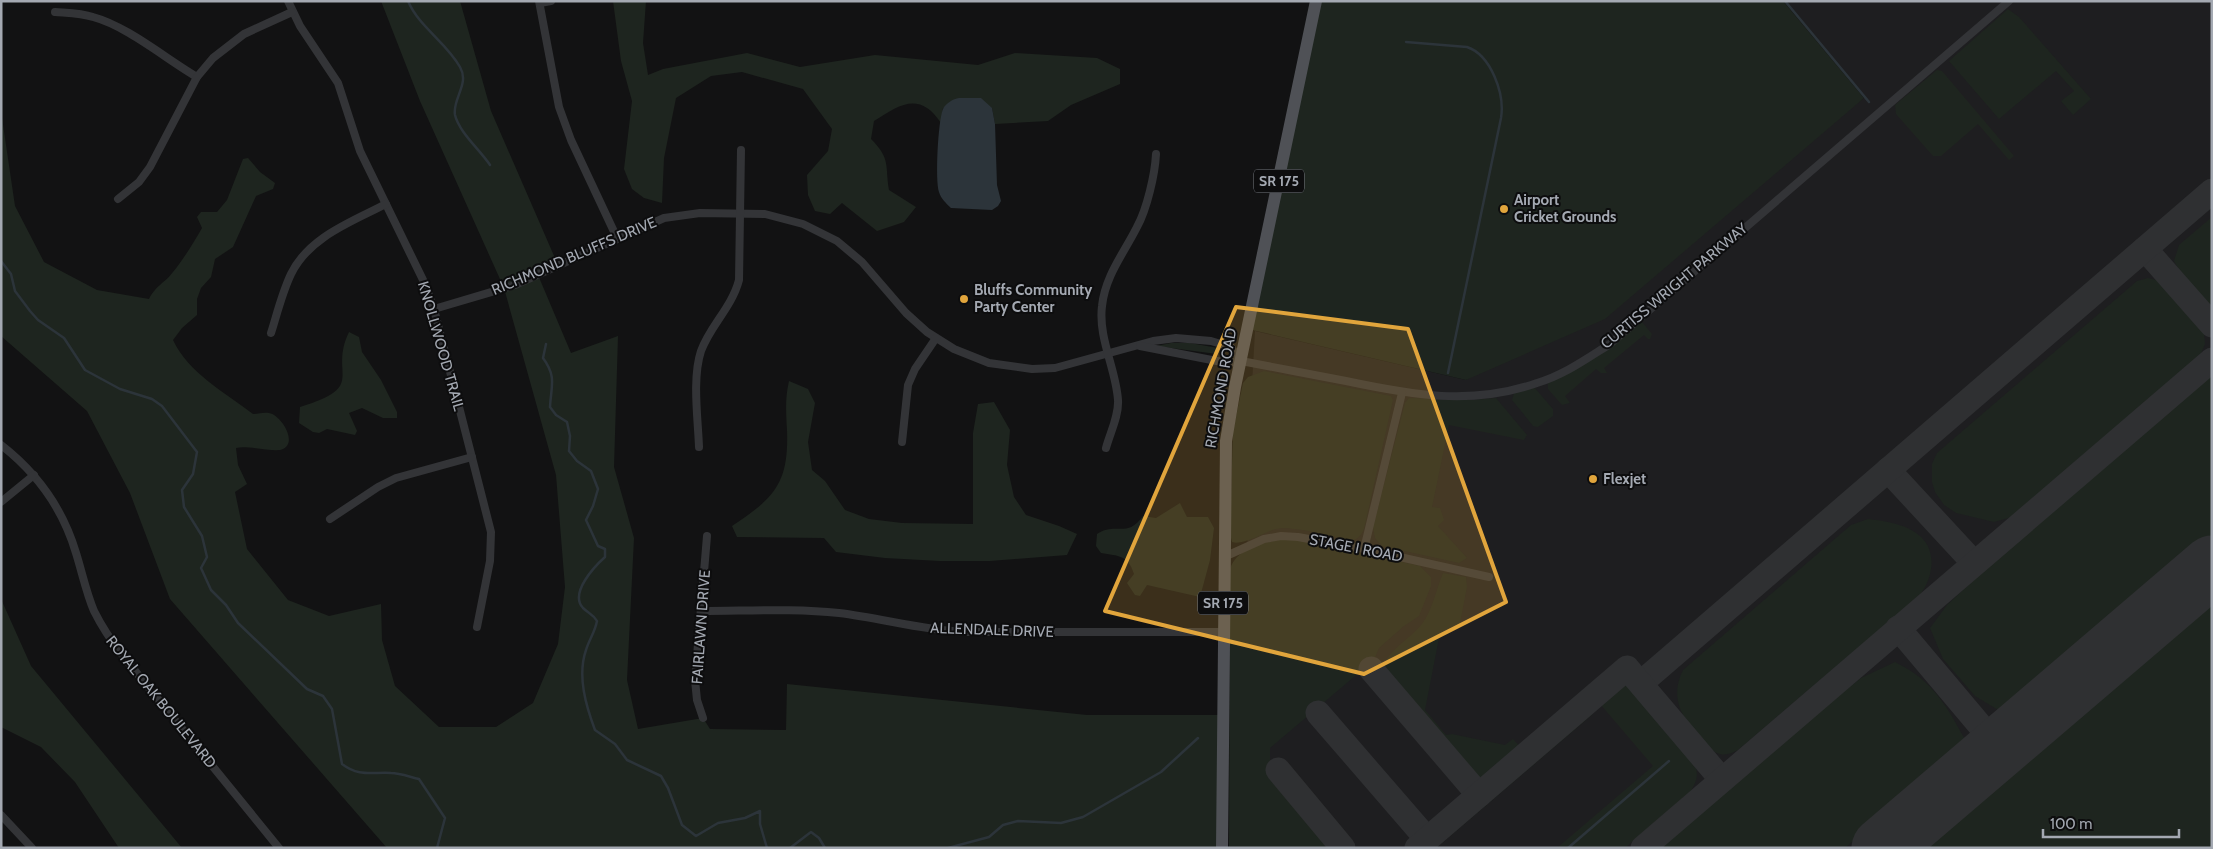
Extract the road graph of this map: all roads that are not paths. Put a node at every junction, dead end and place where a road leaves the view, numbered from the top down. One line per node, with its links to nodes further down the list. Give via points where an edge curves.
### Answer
1 (288, 1): 7 (street, KNOLLWOOD TRAIL)
2 (551, 1): 5 (street)
3 (1316, 1): 20 (main road, RICHMOND ROAD / SR 175)
4 (2009, 1): 21 (street, CURTISS WRIGHT PARKWAY, via 1610,344 1566,371 1500,393 1454,397)
5 (540, 2): 14 (street, via 561,112)
6 (55, 12): 8 (street, via 82,14 120,28)
7 (292, 12): 8 (street, via 232,42); 12 (street, KNOLLWOOD TRAIL, via 338,83 353,135)
8 (197, 77): 11 (street, via 150,167 139,182)
9 (741, 150): 13 (street)
10 (1156, 154): 19 (street, via 1141,219 1116,264 1103,296 1101,317)
11 (118, 199)
12 (386, 204): 15 (street, KNOLLWOOD TRAIL, via 416,263); 16 (street, via 333,231 306,252 291,274)
13 (741, 213): 14 (street, RICHMOND BLUFFS DRIVE, via 671,216); 17 (street, RICHMOND BLUFFS DRIVE, via 790,219 837,241); 24 (street, via 737,289 708,338 698,365)
14 (617, 238): 15 (street, RICHMOND BLUFFS DRIVE, via 522,282)
15 (434, 309): 26 (street, KNOLLWOOD TRAIL)
16 (271, 333)
17 (936, 338): 19 (street, RICHMOND BLUFFS DRIVE, via 970,357 1020,368 1054,368); 22 (street, via 908,385)
18 (1140, 346): 19 (street, RICHMOND BLUFFS DRIVE); 20 (street, CURTISS WRIGHT PARKWAY, via 1227,363); 20 (street, RICHMOND BLUFFS DRIVE, via 1176,338 1211,341 1231,346)
19 (1108, 354): 25 (street, via 1118,406)
20 (1241, 361): 21 (street, CURTISS WRIGHT PARKWAY); 32 (main road, RICHMOND ROAD / SR 175, via 1226,441)
21 (1402, 393): 31 (street)
22 (902, 442)
23 (1, 445): 27 (street, ROYAL OAK BOULEVARD)
24 (699, 447)
25 (1106, 448)
26 (472, 458): 29 (street, via 396,478); 35 (street, KNOLLWOOD TRAIL, via 491,541)
27 (34, 475): 28 (street); 40 (street, ROYAL OAK BOULEVARD, via 54,503 68,531 91,602 106,632)
28 (1, 502)
29 (330, 519)
30 (708, 536): 34 (street, FAIRLAWN DRIVE)
31 (1364, 549): 32 (street, STAGE I ROAD, via 1281,536 1264,539); 33 (street, STAGE I ROAD)
32 (1224, 556): 36 (main road, RICHMOND ROAD / SR 175)
33 (1490, 577)
34 (701, 610): 36 (street, ALLENDALE DRIVE, via 824,612 925,629 964,632); 37 (street, FAIRLAWN DRIVE, via 695,680)
35 (477, 627)
36 (1223, 632): 41 (main road, RICHMOND ROAD / SR 175)
37 (703, 718)
38 (1, 816): 39 (street)
39 (32, 848)
40 (279, 848)
41 (1222, 848)

